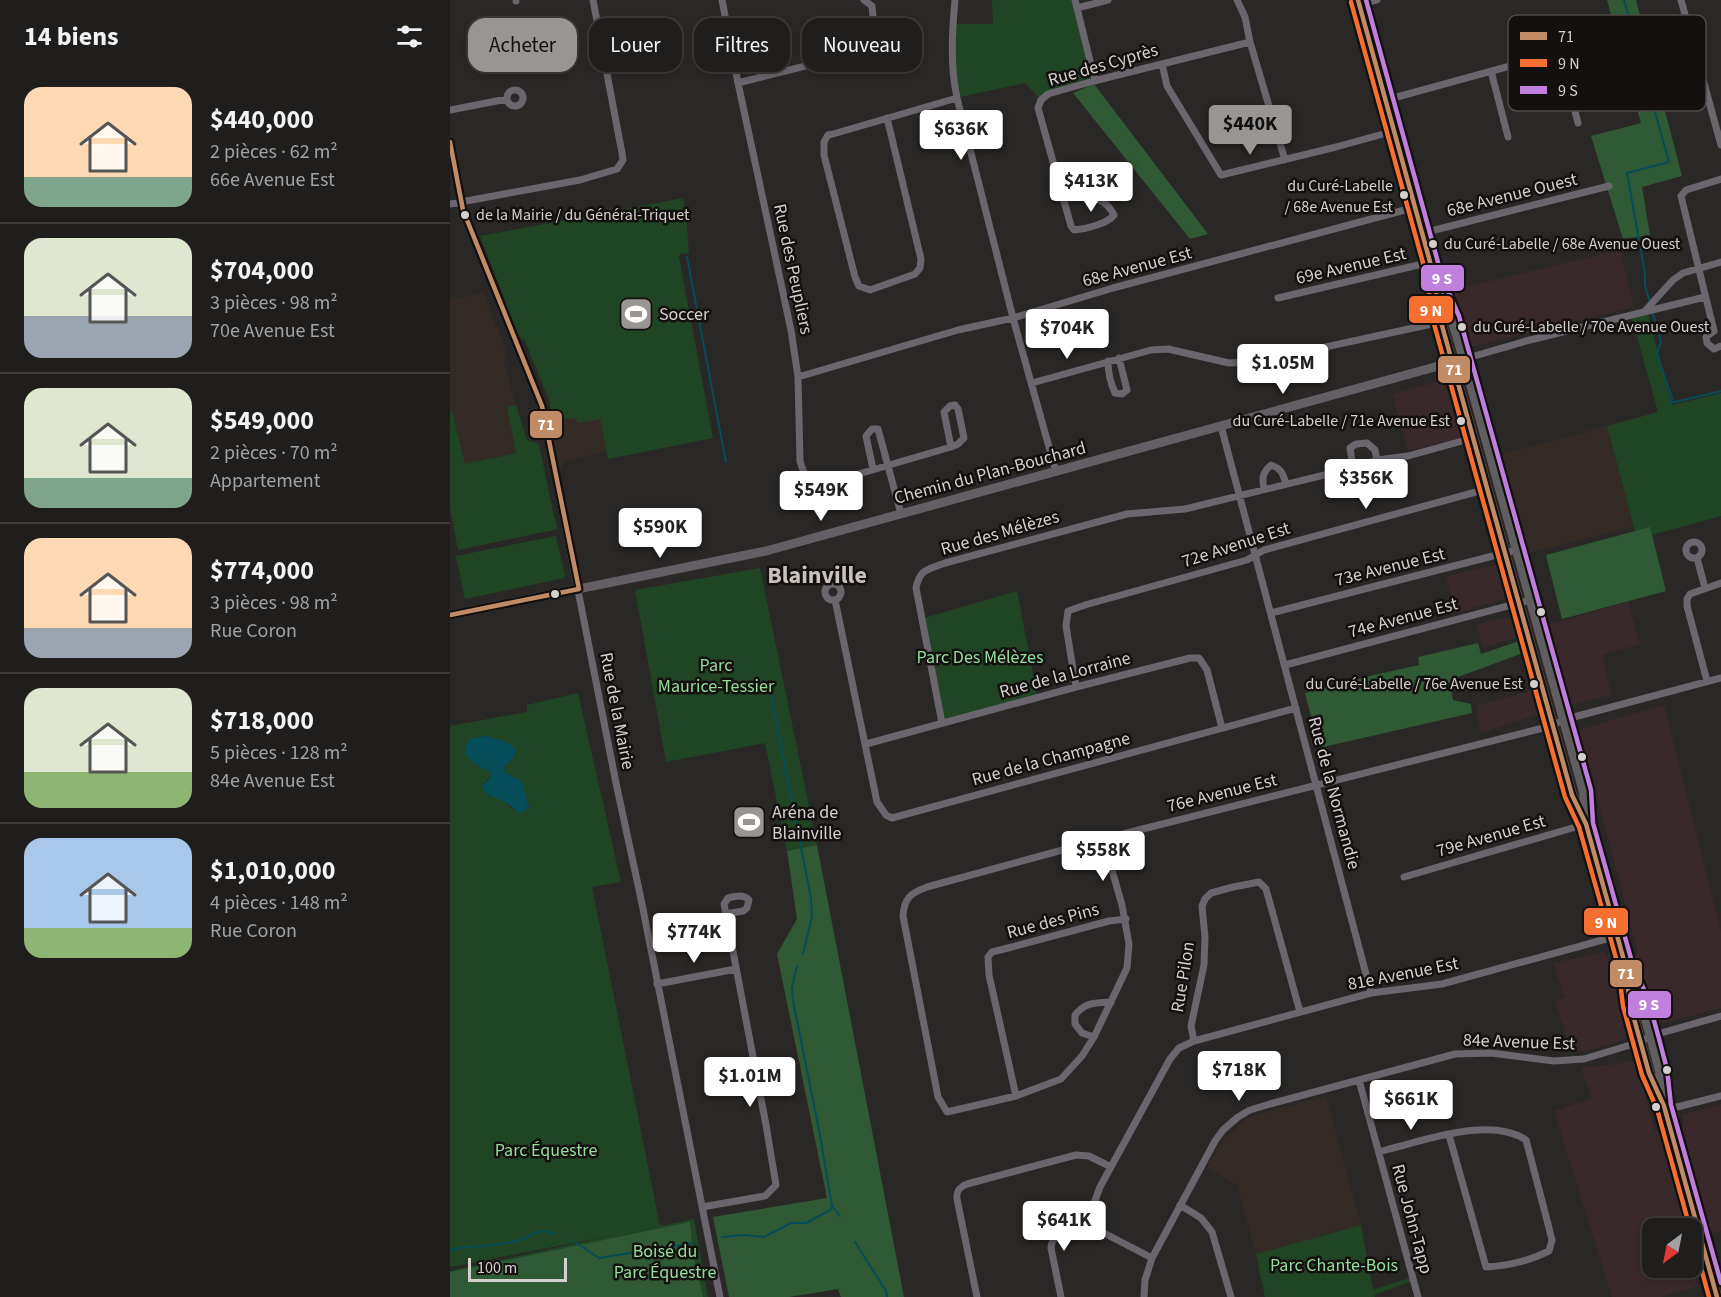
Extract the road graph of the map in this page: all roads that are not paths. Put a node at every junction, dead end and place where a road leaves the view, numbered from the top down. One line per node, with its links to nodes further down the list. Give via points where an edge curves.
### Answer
1 (593, 0): 35 (street, via 622,153 618,169 580,180)
2 (722, 0): 18 (street, Rue des Peupliers)
3 (864, 0): 18 (street, via 872,6 873,13 875,37 870,45 838,58)
4 (954, 0): 20 (street, via 951,38)
5 (1075, 0): 11 (street)
6 (1108, 0): 11 (street)
7 (1238, 0): 13 (street)
8 (1377, 0): 10 (street)
9 (1681, 0): 12 (street)
10 (1359, 2): 22 (main road)
11 (1077, 8): 17 (street)
12 (1685, 15)
13 (1250, 42): 14 (street, Rue des Cyprès); 31 (street)
14 (1162, 64): 17 (street, Rue des Cyprès); 31 (street, via 1167,86 1221,176)
15 (1508, 66): 16 (street)
16 (1491, 71): 22 (street); 28 (street)
17 (1095, 81): 32 (street, Rue des Cyprès, via 1048,94 1041,100 1038,108)
18 (738, 83): 54 (street, Rue des Peupliers)
19 (1706, 91): 30 (street)
20 (957, 98): 25 (street); 46 (street)
21 (507, 99): 23 (street)
22 (1386, 100): 27 (main road)
23 (450, 110)
24 (1575, 111): 26 (street)
25 (887, 118): 25 (street, via 921,259 915,274 870,290 858,286 855,277 824,142 828,135)
26 (1578, 123)
27 (1394, 131): 31 (street); 37 (main road)
28 (1508, 138)
29 (450, 142): 35 (street, Rue de la Mairie)
30 (1721, 145)
31 (1285, 160)
32 (1057, 175): 32 (street, Rue des Cyprès, via 1109,205 1114,215 1110,220 1074,230)
33 (1721, 179): 41 (street, via 1686,190 1682,196)
34 (1609, 186): 38 (street, 68e Avenue Ouest)
35 (461, 201): 36 (street); 74 (street, Rue de la Mairie, via 542,406)
36 (450, 204)
37 (1416, 207): 38 (main road); 46 (street, 68e Avenue Est)
38 (1423, 233): 39 (main road)
39 (1431, 262): 42 (main road); 44 (street, 69e Avenue Est)
40 (1721, 262): 41 (street)
41 (1698, 269): 43 (street); 45 (street, via 1673,280)
42 (1435, 280): 47 (main road); 51 (main road, via 1449,309)
43 (1705, 297): 45 (street); 48 (street)
44 (1278, 298)
45 (1644, 312): 51 (street)
46 (1013, 318): 54 (street, 68e Avenue Est); 55 (street)
47 (1441, 322): 50 (street, via 1256,362 1229,363 1168,350); 53 (main road)
48 (1717, 332): 49 (street, via 1706,337 1707,343 1714,349)
49 (1721, 346)
50 (1119, 358): 52 (street); 52 (street, via 1127,390 1122,394 1115,393)
51 (1464, 359): 53 (street, Chemin du Plan-Bouchard); 69 (main road)
52 (1108, 361): 55 (street)
53 (1452, 362): 56 (street, Chemin du Plan-Bouchard); 57 (main road)
54 (798, 377): 62 (street, Rue des Peupliers, via 802,470 816,483)
55 (1032, 383): 63 (street)
56 (1221, 426): 63 (street, Chemin du Plan-Bouchard); 67 (street, Rue de la Normandie)
57 (1473, 438): 59 (street, Rue des Mélèzes, via 1408,456); 66 (main road)
58 (951, 447): 58 (street, via 964,438 955,405 944,412); 60 (street, Rue des Peupliers)
59 (1377, 460): 61 (street, Rue des Mélèzes); 61 (street, via 1375,450 1367,443 1356,444 1350,448)
60 (887, 466): 62 (street, Rue des Peupliers); 62 (street, via 878,429 872,429 866,436); 68 (street)
61 (1353, 468): 64 (street, Rue des Mélèzes)
62 (873, 469)
63 (1056, 472): 68 (street, Chemin du Plan-Bouchard)
64 (1286, 484): 65 (street, Rue des Mélèzes); 65 (street, via 1283,473 1271,465 1262,478)
65 (1264, 489): 67 (street, Rue des Mélèzes)
66 (1487, 489): 69 (main road); 70 (street, 72e Avenue Est)
67 (1239, 496): 70 (street, Rue de la Normandie); 86 (street, Rue des Mélèzes, via 1185,509 1126,514 925,571 918,577 916,588)
68 (901, 514): 74 (street, Chemin du Plan-Bouchard, via 747,555)
69 (1510, 551): 76 (main road); 77 (main road); 78 (street, 73e Avenue Est)
70 (1255, 555): 78 (street, Rue de la Normandie); 83 (street, 72e Avenue Est, via 1068,611 1066,626)
71 (1697, 558): 73 (street)
72 (1721, 583): 73 (street)
73 (1705, 588): 82 (street, via 1690,594 1687,606)
74 (579, 589): 79 (street, Chemin du Plan-Bouchard); 99 (street, Rue de la Mairie)
75 (835, 600): 89 (street)
76 (1530, 600): 77 (street, 74e Avenue Est); 85 (main road)
77 (1518, 603): 80 (street, 74e Avenue Est); 87 (main road)
78 (1271, 613): 80 (street, Rue de la Normandie)
79 (450, 615)
80 (1285, 665): 84 (street, Rue de la Normandie)
81 (1721, 678): 82 (street, 76e Avenue Est)
82 (1707, 681): 85 (street, 76e Avenue Est)
83 (1076, 687): 86 (street, Rue de la Lorraine); 88 (street, Rue de la Lorraine, via 1199,658 1207,670)
84 (1296, 708): 88 (street, Rue de la Champagne); 90 (street, Rue de la Normandie)
85 (1564, 721): 87 (street, 76e Avenue Est); 91 (main road, via 1584,792)
86 (942, 723): 89 (street, Rue de la Lorraine)
87 (1552, 725): 90 (street, 76e Avenue Est); 91 (main road, via 1572,795)
88 (1222, 728): 89 (street, Rue de la Champagne, via 892,818 877,802)
89 (866, 744)
90 (1315, 785): 92 (street, 76e Avenue Est); 100 (street, Rue de la Normandie)
91 (1586, 824): 93 (street, 79e Avenue Est); 96 (main road)
92 (1103, 839): 95 (street); 109 (street, 76e Avenue Est, via 927,887 913,892 903,907 938,1097 947,1112)
93 (1404, 877)
94 (726, 914): 98 (street)
95 (1126, 919): 101 (street, via 1127,968); 109 (street, Rue des Pins, via 1017,945 992,952 988,957 988,975)
96 (1617, 936): 97 (main road); 100 (street, 81e Avenue Est, via 1442,984)
97 (1625, 964): 105 (main road); 107 (main road)
98 (736, 969): 99 (street); 116 (street, via 776,1185 765,1196)
99 (657, 984): 116 (street, Rue de la Mairie)
100 (1371, 993): 102 (street, 81e Avenue Est)
101 (1111, 1002): 104 (street); 104 (street, via 1082,1007 1075,1015 1075,1024 1082,1033)
102 (1300, 1012): 106 (street, 81e Avenue Est); 106 (street, Rue Pilon, via 1266,889 1259,882 1233,886 1211,893 1202,906 1204,964 1191,1026)
103 (1721, 1016): 105 (street, 84e Avenue Est)
104 (1094, 1037): 109 (street, via 1061,1079)
105 (1651, 1037): 107 (street, 84e Avenue Est); 111 (main road)
106 (1194, 1041): 114 (street, via 1175,1052)
107 (1640, 1041): 108 (street, 84e Avenue Est, via 1593,1057 1563,1061 1496,1053 1460,1054); 111 (main road, via 1648,1073)
108 (1359, 1080): 113 (street, Rue John-Tapp); 115 (street, 84e Avenue Est, via 1256,1108 1238,1117 1214,1143)
109 (1016, 1096)
110 (1721, 1096): 111 (street)
111 (1665, 1108): 119 (main road)
112 (1449, 1135): 112 (street, via 1486,1267 1549,1251 1552,1240 1526,1140 1496,1130 1473,1129); 113 (street)
113 (1378, 1152): 125 (street, Rue John-Tapp)
114 (1111, 1167): 117 (street, via 1095,1199); 121 (street, via 1092,1156 1076,1155 960,1188 957,1199)
115 (1180, 1205): 118 (street, 84e Avenue Est); 124 (street, via 1201,1218 1212,1232)
116 (702, 1207): 120 (street, Rue de la Mairie)
117 (1092, 1224): 118 (street); 122 (street, via 1060,1233 1052,1240)
118 (1152, 1258): 123 (street, 84e Avenue Est, via 1144,1280)
119 (1715, 1270): 126 (main road)
120 (720, 1297)
121 (977, 1297)
122 (1061, 1297)
123 (1144, 1297)
124 (1231, 1297)
125 (1418, 1297)
126 (1717, 1297)

